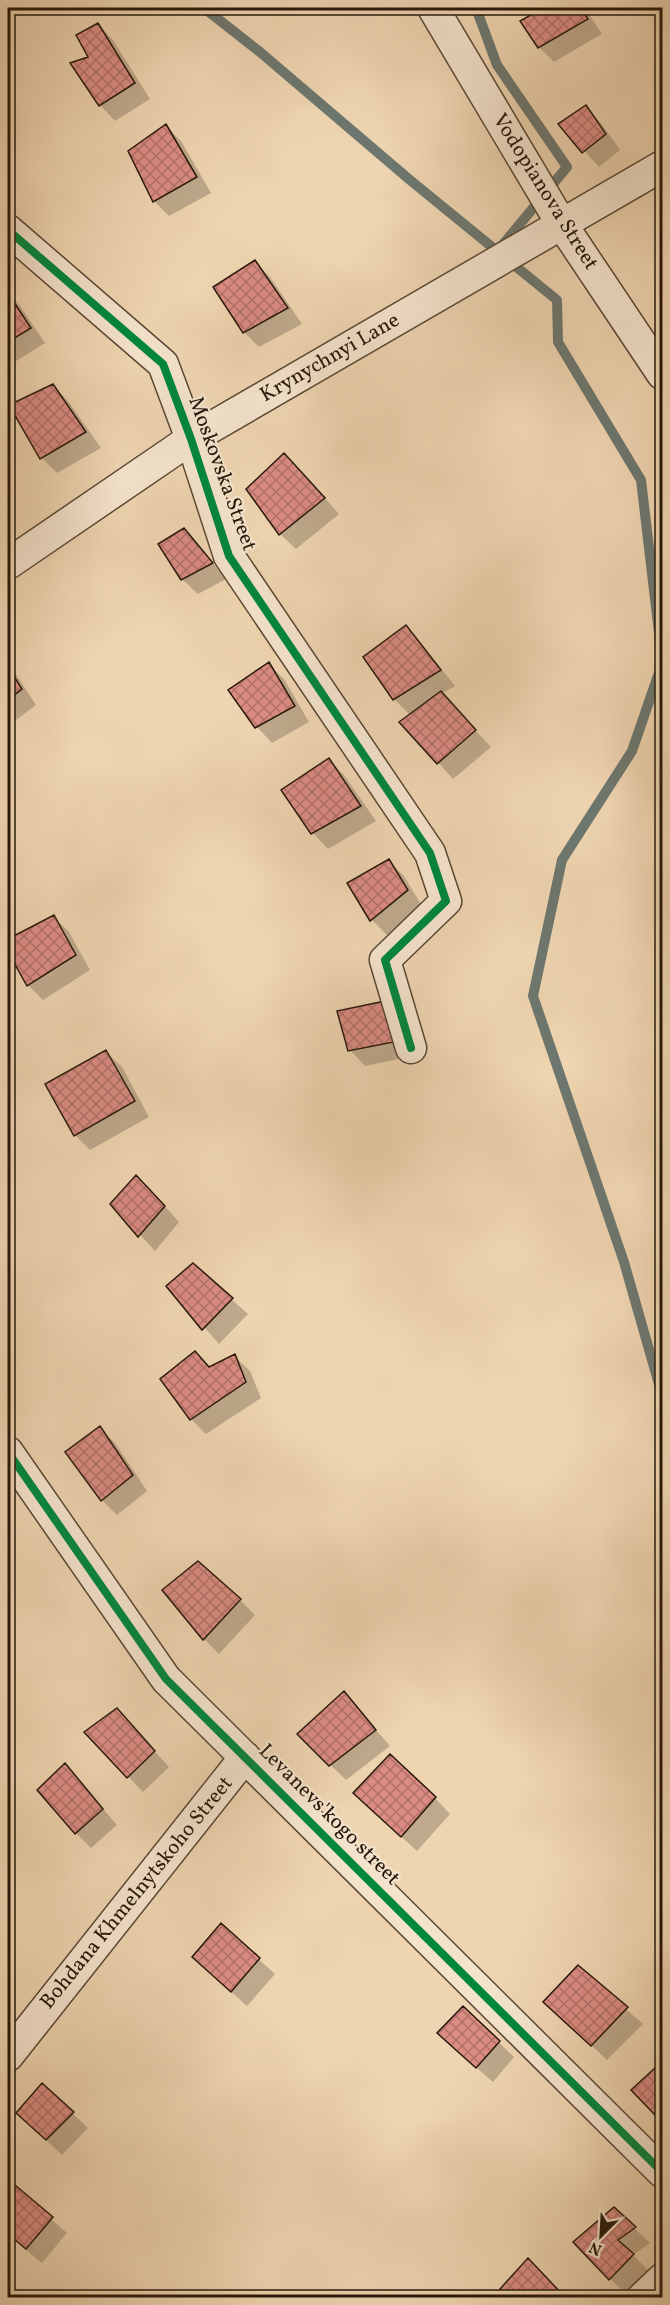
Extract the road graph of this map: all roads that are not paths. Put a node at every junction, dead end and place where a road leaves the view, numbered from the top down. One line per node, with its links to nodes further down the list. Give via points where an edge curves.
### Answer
1 (433, 8): 3 (street, Vodopianova Street)
2 (663, 166): 3 (street, Krynychnyi Lane)
3 (561, 223): 5 (street, Vodopianova Street); 6 (street, Krynychnyi Lane)
4 (8, 230): 6 (street, Moskovska Street, via 163,364)
5 (663, 374)
6 (191, 439): 7 (street, Krynychnyi Lane); 8 (street, Moskovska Street, via 230,556 430,853 446,901 385,960)
7 (8, 564)
8 (411, 1048)
9 (8, 1452): 10 (street, Levanevs'kogo street, via 166,1679)
10 (245, 1757): 11 (street, Bohdana Khmelnytskoho Street); 12 (street, Levanevs'kogo street)
11 (8, 2056)
12 (663, 2172)
13 (663, 2279): 14 (street)
14 (642, 2298)

